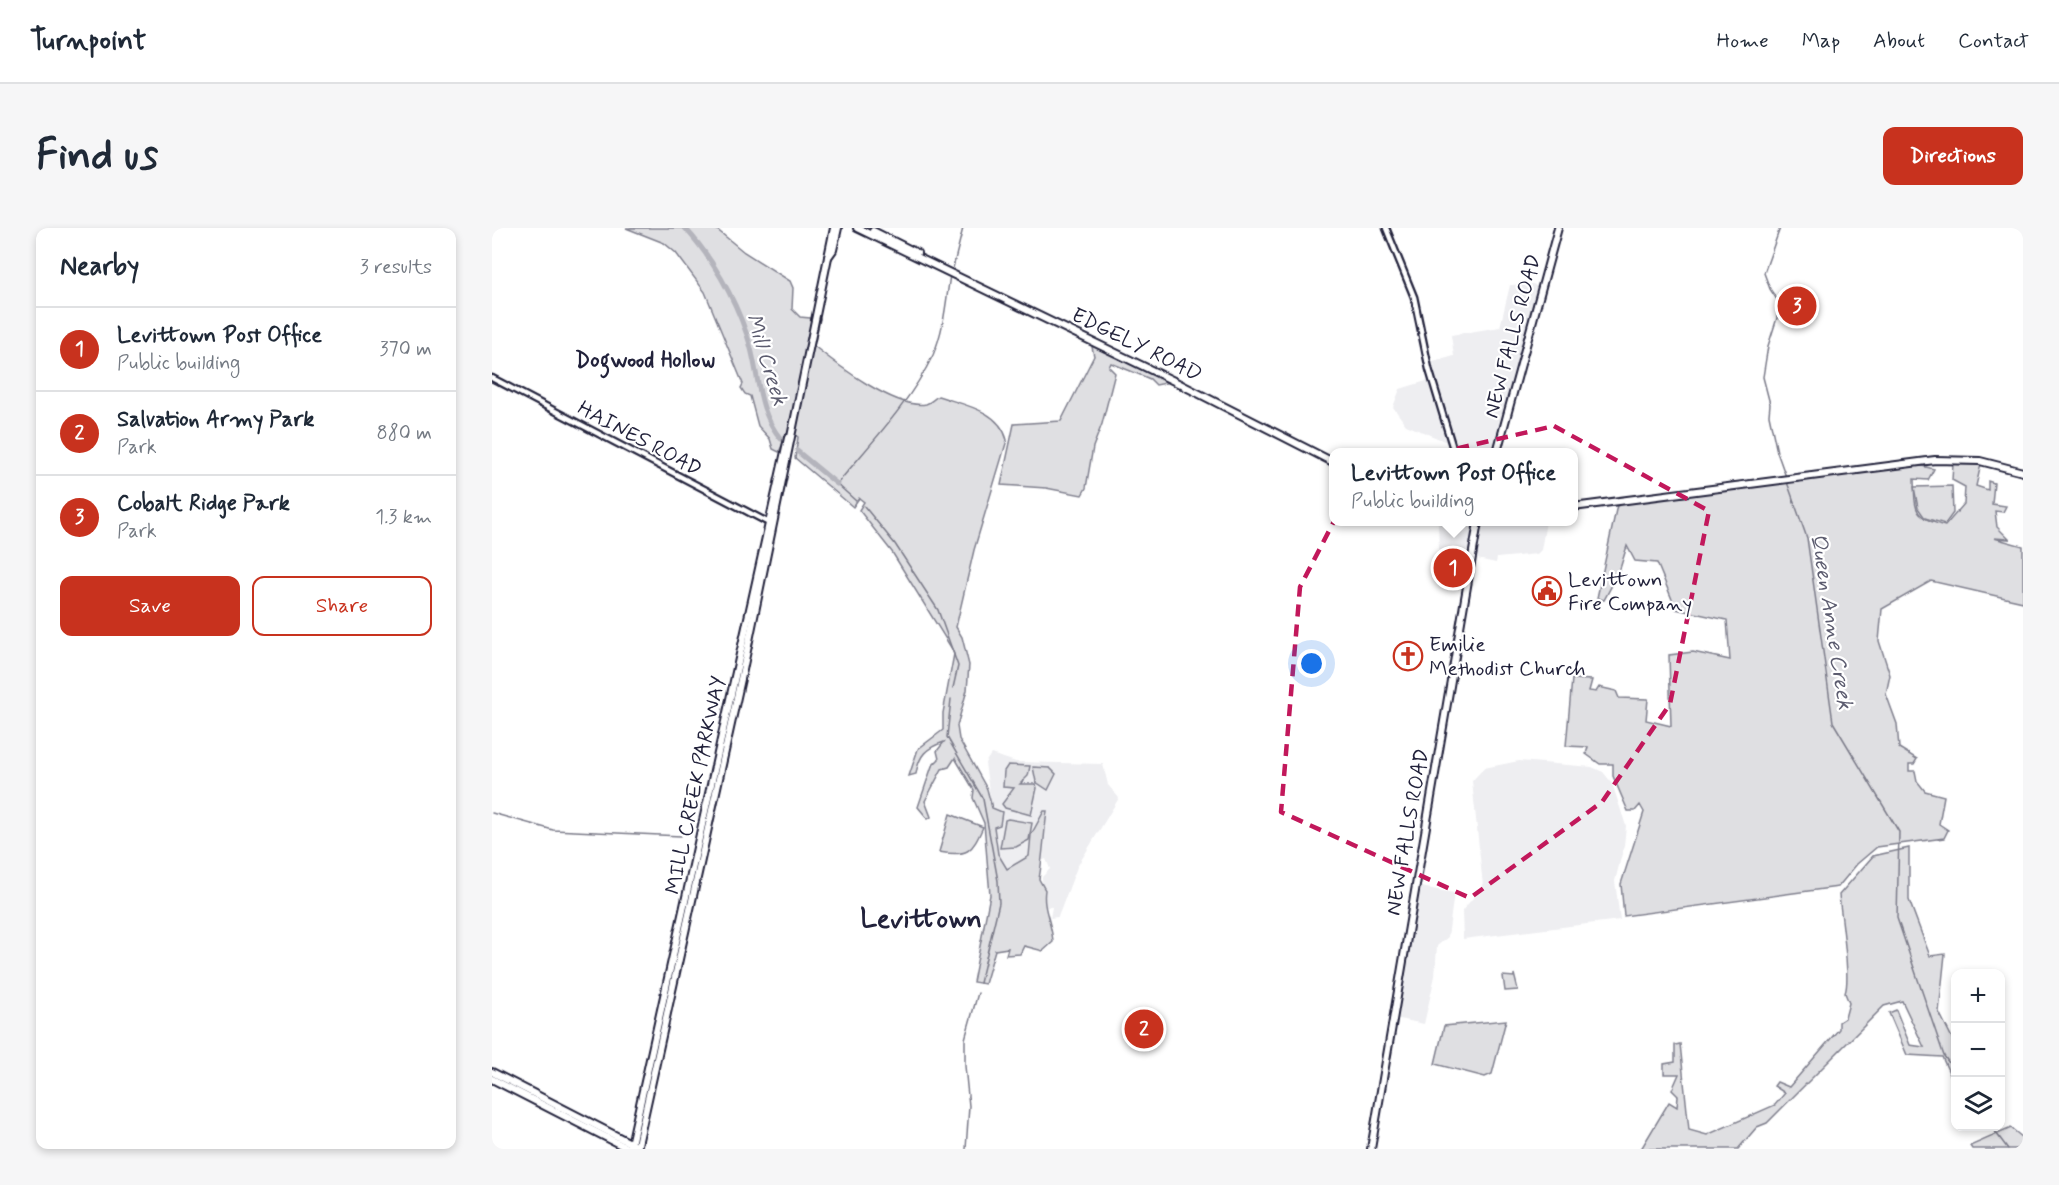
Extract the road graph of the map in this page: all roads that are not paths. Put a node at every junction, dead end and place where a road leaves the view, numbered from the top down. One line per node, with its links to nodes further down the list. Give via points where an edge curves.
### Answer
1 (834, 228): 7 (main road, MILL CREEK PARKWAY)
2 (838, 228): 7 (main road, MILL CREEK PARKWAY)
3 (857, 228): 8 (main road, EDGELY ROAD)
4 (864, 228): 8 (main road, EDGELY ROAD)
5 (1386, 228): 10 (street, via 1414,297 1429,372)
6 (1558, 228): 11 (main road, NEW FALLS ROAD)
7 (828, 257): 15 (main road, MILL CREEK PARKWAY, via 788,463)
8 (925, 259): 12 (main road, EDGELY ROAD)
9 (492, 378): 15 (street, HAINES ROAD)
10 (1452, 448)
11 (1498, 448)
12 (1329, 460)
13 (2023, 472): 14 (main road, via 1980,461 1948,459)
14 (1578, 506)
15 (771, 524): 19 (main road, MILL CREEK PARKWAY)
16 (1477, 526): 20 (main road, NEW FALLS ROAD)
17 (492, 1072): 19 (main road)
18 (492, 1079): 19 (main road)
19 (635, 1148)
20 (1371, 1149)

